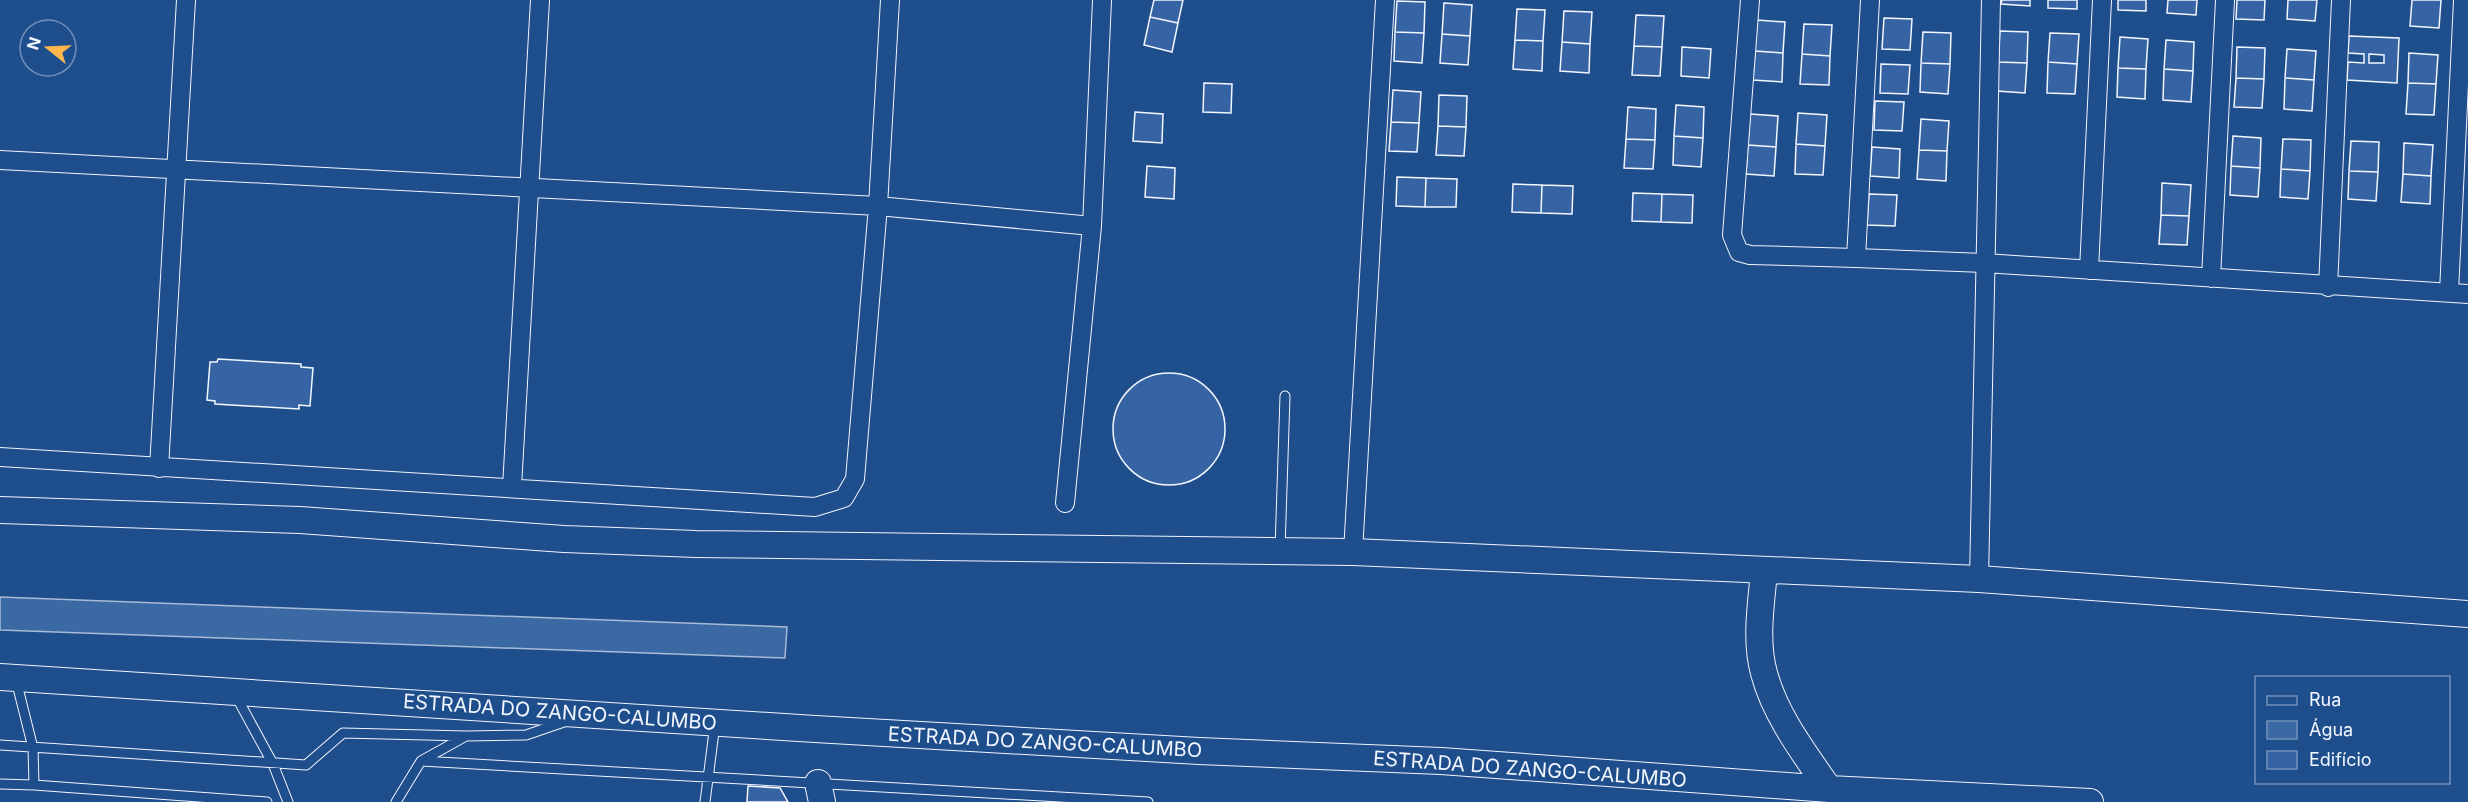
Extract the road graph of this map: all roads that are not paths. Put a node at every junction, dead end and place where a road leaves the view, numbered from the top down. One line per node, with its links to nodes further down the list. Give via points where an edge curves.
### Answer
1 (186, 0): 14 (street)
2 (540, 0): 15 (street)
3 (890, 0): 16 (street)
4 (1102, 0): 17 (street)
5 (1385, 0): 32 (street)
6 (1750, 0): 18 (street, via 1732,235 1739,252 1750,255)
7 (1870, 0): 18 (street)
8 (1991, 0): 19 (street)
9 (2102, 0): 20 (street)
10 (2225, 0): 21 (street)
11 (2341, 0): 22 (street)
12 (2463, 0): 23 (street)
13 (0, 160): 14 (street)
14 (176, 169): 15 (street); 27 (street)
15 (531, 188): 16 (street); 28 (street)
16 (878, 206): 17 (street); 28 (street, via 855,479 844,498 815,507)
17 (1092, 226): 29 (street)
18 (1856, 258): 19 (street)
19 (1984, 263): 20 (street); 34 (street)
20 (2089, 270): 21 (street)
21 (2211, 278): 22 (street)
22 (2328, 286): 23 (street)
23 (2449, 292): 24 (street)
24 (2468, 294)
25 (1285, 396): 31 (lane)
26 (0, 457): 27 (street)
27 (159, 468): 28 (street)
28 (512, 487)
29 (1065, 503)
30 (0, 510): 31 (main road, via 300,520 696,544)
31 (1280, 552): 32 (main road)
32 (1353, 552): 33 (main road)
33 (1764, 572): 34 (main road); 48 (main road, via 1760,616 1763,672 1785,722)
34 (1979, 579): 35 (main road)
35 (2468, 614)
36 (8, 677): 37 (main road, ESTRADA DO ZANGO-CALUMBO); 42 (lane)
37 (233, 691): 38 (main road, ESTRADA DO ZANGO-CALUMBO); 44 (lane)
38 (586, 714): 39 (main road, ESTRADA DO ZANGO-CALUMBO); 40 (lane, via 526,735)
39 (715, 722): 45 (lane); 48 (main road, ESTRADA DO ZANGO-CALUMBO, via 1187,751 1441,761)
40 (466, 736): 43 (lane); 44 (lane, via 343,733 306,765)
41 (0, 745): 42 (lane)
42 (33, 748): 44 (lane); 47 (lane)
43 (421, 761): 45 (lane); 52 (lane)
44 (273, 764): 51 (lane)
45 (708, 778): 49 (lane); 53 (lane)
46 (0, 784): 47 (lane)
47 (34, 785): 50 (lane)
48 (1829, 789): 55 (main road, ESTRADA DO ZANGO-CALUMBO)
49 (820, 793): 54 (lane)
50 (267, 802)
51 (288, 802)
52 (396, 802)
53 (705, 802)
54 (1148, 802)
55 (2090, 802)

